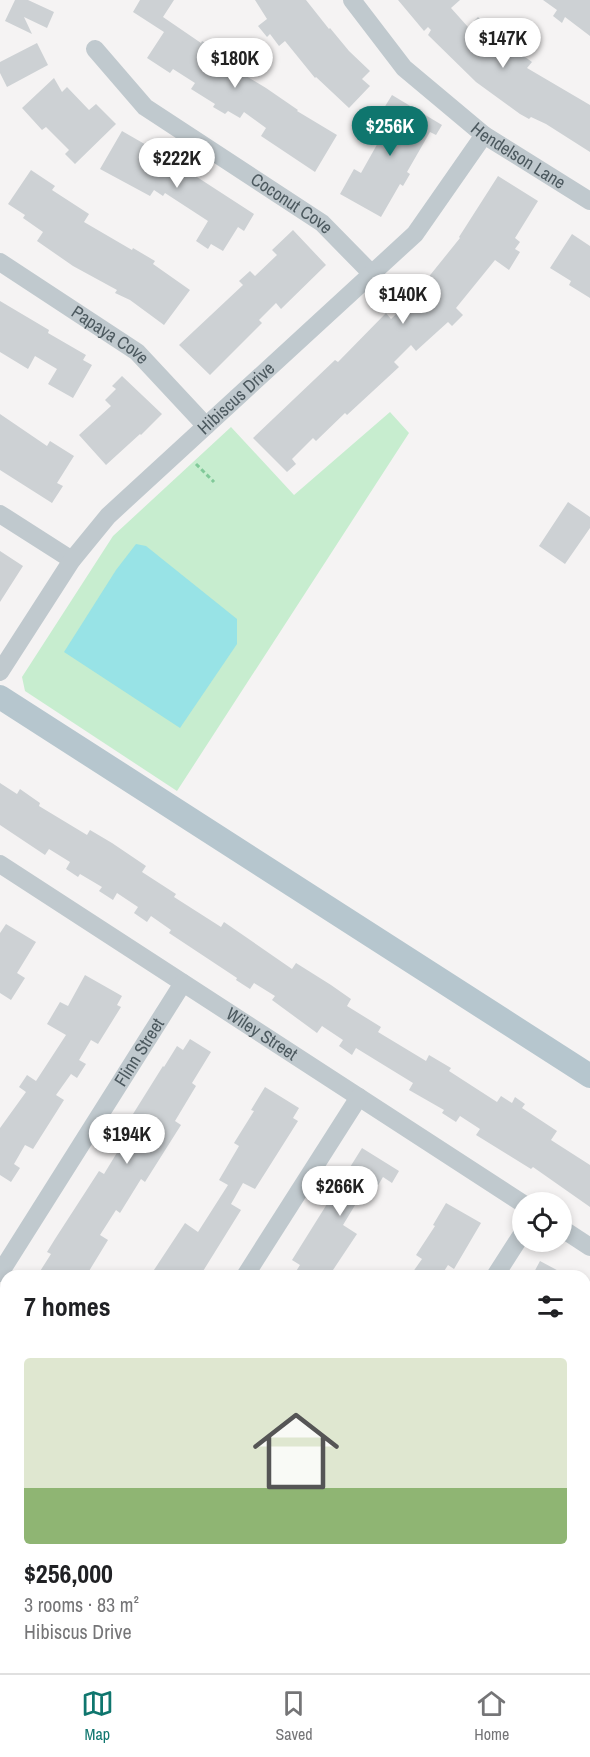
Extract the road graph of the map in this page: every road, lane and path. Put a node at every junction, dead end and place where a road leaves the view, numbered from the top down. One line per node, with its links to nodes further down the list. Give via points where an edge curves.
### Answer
1 (352, 0): 3 (street, Hendelson Lane, via 404,68)
2 (95, 50): 6 (street, Coconut Cove, via 145,107 322,224)
3 (484, 135): 4 (street, Hendelson Lane); 6 (street, Hibiscus Drive, via 415,234)
4 (590, 201)
5 (0, 262): 7 (street, Papaya Cove, via 137,352)
6 (372, 274): 7 (street, Hibiscus Drive)
7 (206, 426): 11 (street, Hibiscus Drive, via 108,516)
8 (196, 464): 9 (path)
9 (214, 482)
10 (0, 514): 11 (street)
11 (72, 560): 12 (street, Hibiscus Drive)
12 (0, 672)
13 (0, 697): 16 (main road)
14 (1, 866): 15 (street, Wiley Street)
15 (183, 983): 17 (street, Wiley Street); 22 (street, Flinn Street)
16 (590, 1076)
17 (358, 1096): 18 (street, Wiley Street); 23 (street)
18 (512, 1196)
19 (572, 1235): 20 (street)
20 (590, 1247)
21 (512, 1250): 24 (street)
22 (2, 1270)
23 (249, 1270)
24 (499, 1270)

